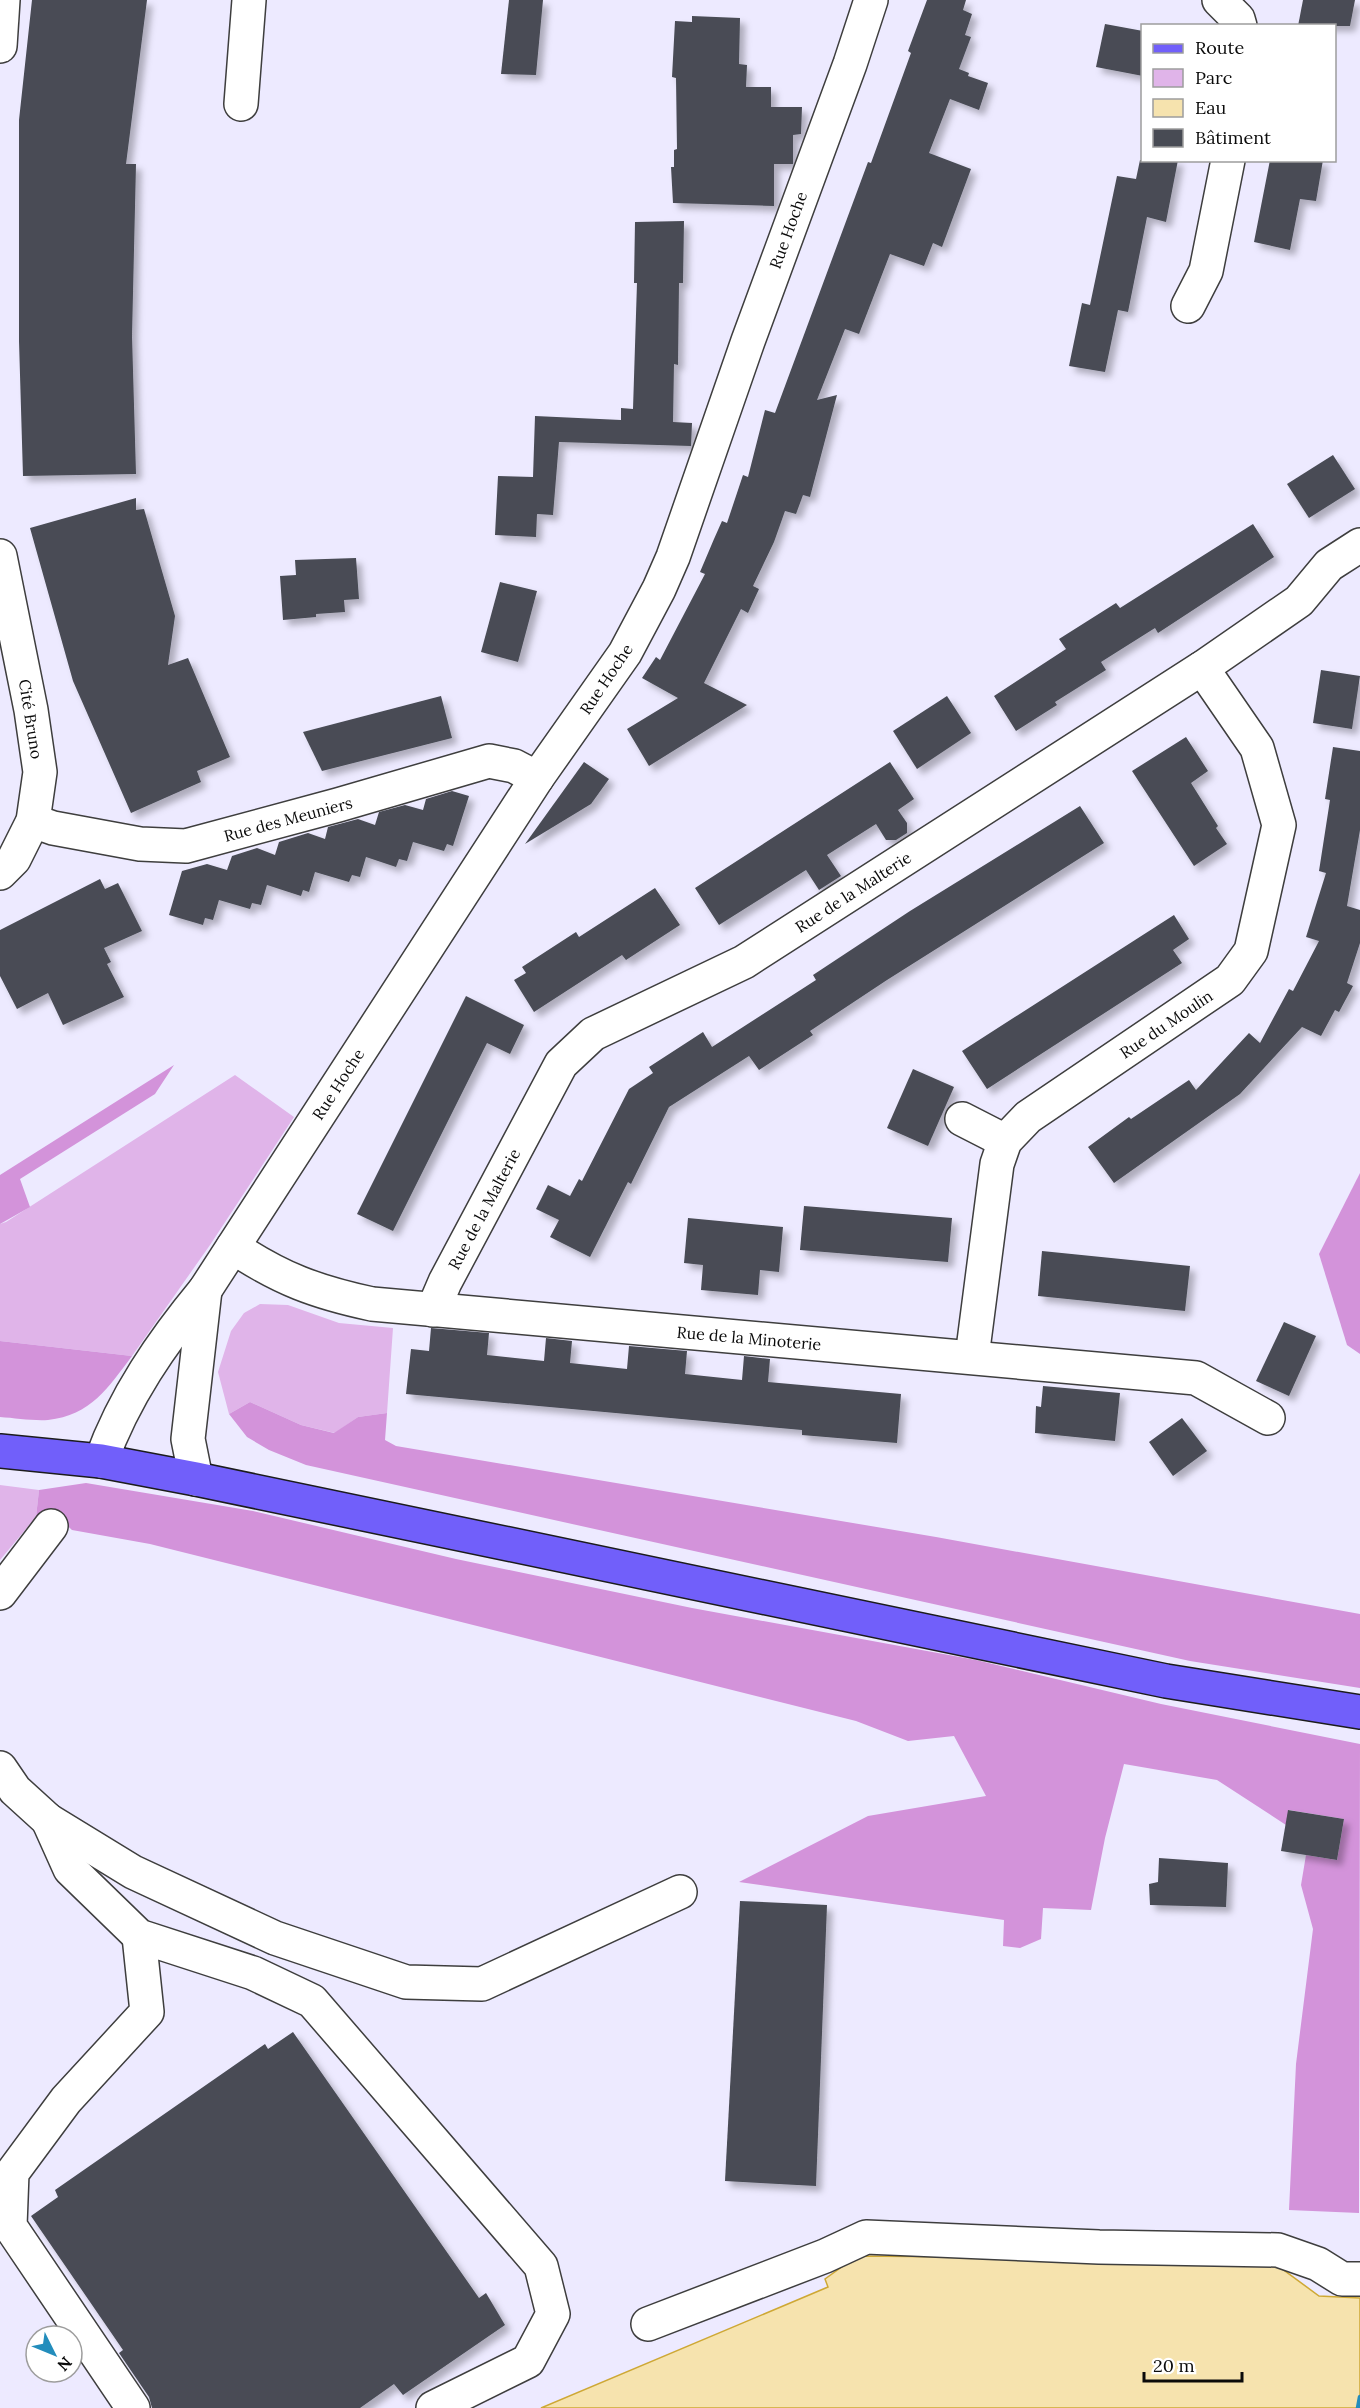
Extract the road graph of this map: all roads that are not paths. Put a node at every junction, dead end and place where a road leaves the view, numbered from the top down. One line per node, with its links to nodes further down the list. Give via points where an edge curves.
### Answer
1 (3, 0): 6 (street)
2 (249, 0): 7 (street)
3 (871, 0): 13 (street, Rue Hoche, via 664,578 625,653)
4 (1219, 0): 5 (street)
5 (1239, 24)
6 (0, 46)
7 (241, 104)
8 (1228, 162): 9 (street, via 1206,271)
9 (1188, 306)
10 (1360, 545): 12 (street, Rue de la Malterie, via 1329,565 1299,601)
11 (0, 556): 14 (street, Cité Bruno, via 40,772)
12 (1202, 668): 17 (street, Rue du Moulin, via 1257,748 1279,825 1251,951 1230,980 1028,1117); 20 (street, Rue de la Malterie, via 744,962 593,1034 561,1064)
13 (537, 778): 14 (street, Rue des Meuniers, via 514,766 489,761 186,846 140,844); 18 (street, Rue Hoche)
14 (33, 821): 15 (street, Cité Bruno, via 14,858)
15 (0, 873)
16 (962, 1119): 17 (street)
17 (1005, 1141): 21 (street, Rue du Moulin, via 996,1164)
18 (233, 1247): 19 (street, Rue Hoche); 20 (street, Rue de la Minoterie, via 289,1280 325,1294 372,1304)
19 (205, 1290): 24 (street, Rue Hoche, via 134,1388); 25 (street, Rue Hoche, via 188,1439)
20 (433, 1310): 21 (street, Rue de la Minoterie)
21 (972, 1357): 22 (street, Rue de la Minoterie, via 1196,1378)
22 (1268, 1418)
23 (0, 1451): 24 (main road)
24 (101, 1461): 25 (main road)
25 (196, 1479): 28 (main road, via 1166,1681)
26 (51, 1526): 27 (street)
27 (0, 1593)
28 (1360, 1712)
29 (0, 1768): 30 (street, via 15,1790)
30 (48, 1820): 31 (street, via 133,1872 275,1938 406,1982 482,1984); 32 (street, via 70,1869)
31 (680, 1892)
32 (140, 1936): 35 (street, via 147,2012 66,2100 12,2173 10,2226); 36 (street, via 253,1972 312,2001 541,2266 553,2314 528,2361)
33 (1360, 2279): 34 (street, via 1342,2278 1318,2264 1278,2250 866,2237)
34 (648, 2325)
35 (133, 2408)
36 (433, 2408)

